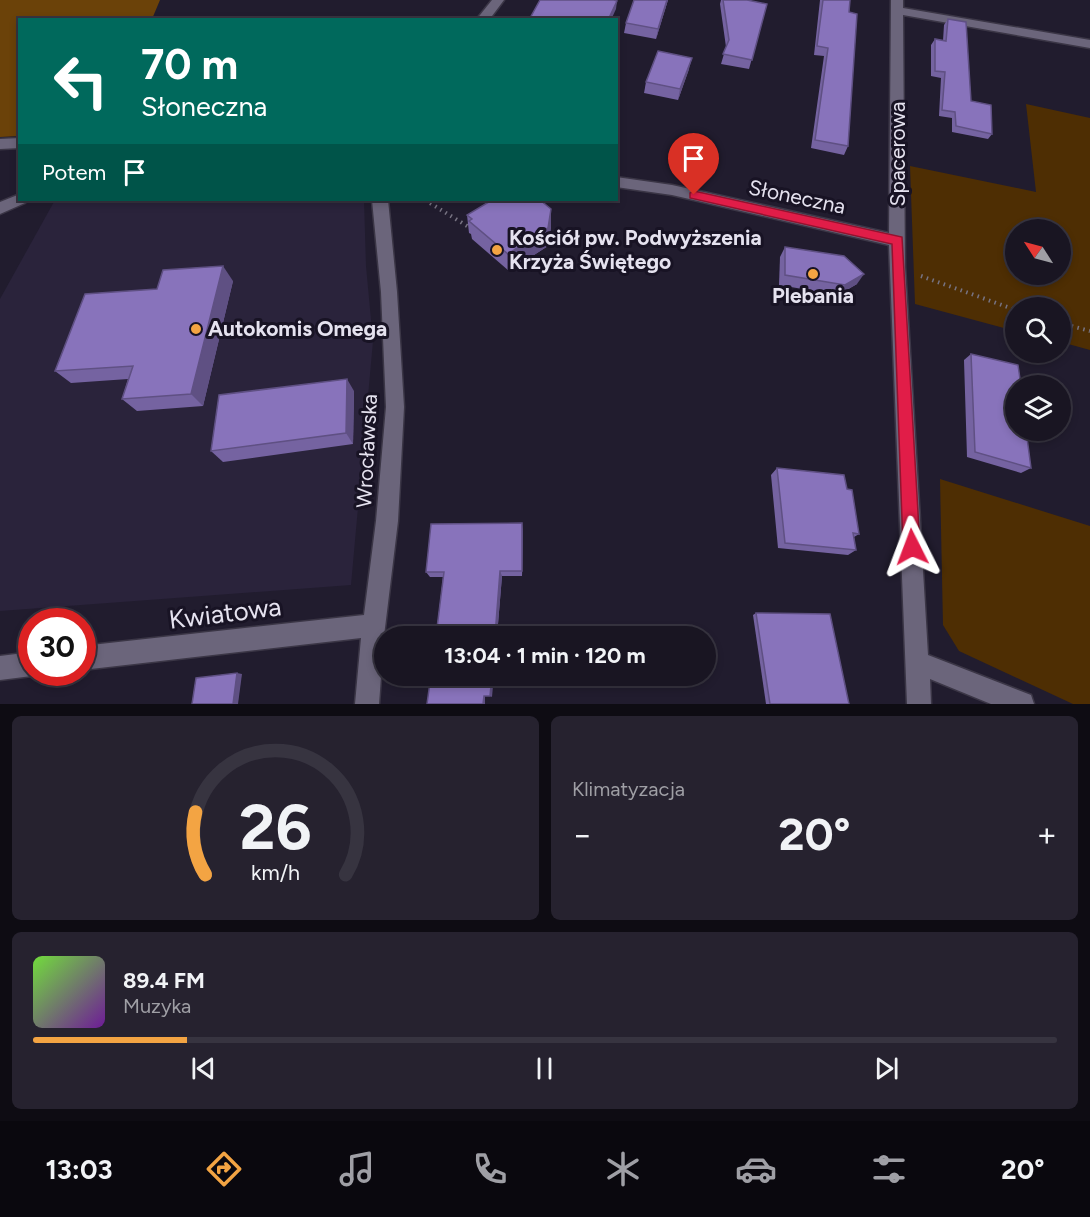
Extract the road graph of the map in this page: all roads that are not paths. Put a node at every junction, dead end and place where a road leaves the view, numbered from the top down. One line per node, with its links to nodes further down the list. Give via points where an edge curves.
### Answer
1 (498, 0): 3 (street)
2 (897, 5): 4 (street); 11 (street, Spacerowa)
3 (484, 18)
4 (1090, 44)
5 (18, 143): 6 (street)
6 (0, 144)
7 (618, 182): 11 (street, Słoneczna, via 672,190)
8 (18, 200): 10 (street)
9 (380, 201): 12 (street, Wrocławska, via 390,292 395,407)
10 (0, 208)
11 (898, 241): 14 (street, Spacerowa)
12 (374, 625): 13 (street, Kwiatowa); 17 (street, Wrocławska)
13 (96, 656)
14 (918, 663): 18 (street, Spacerowa); 19 (street)
15 (18, 666): 16 (street)
16 (0, 668)
17 (367, 704)
18 (919, 704)
19 (1022, 704)

